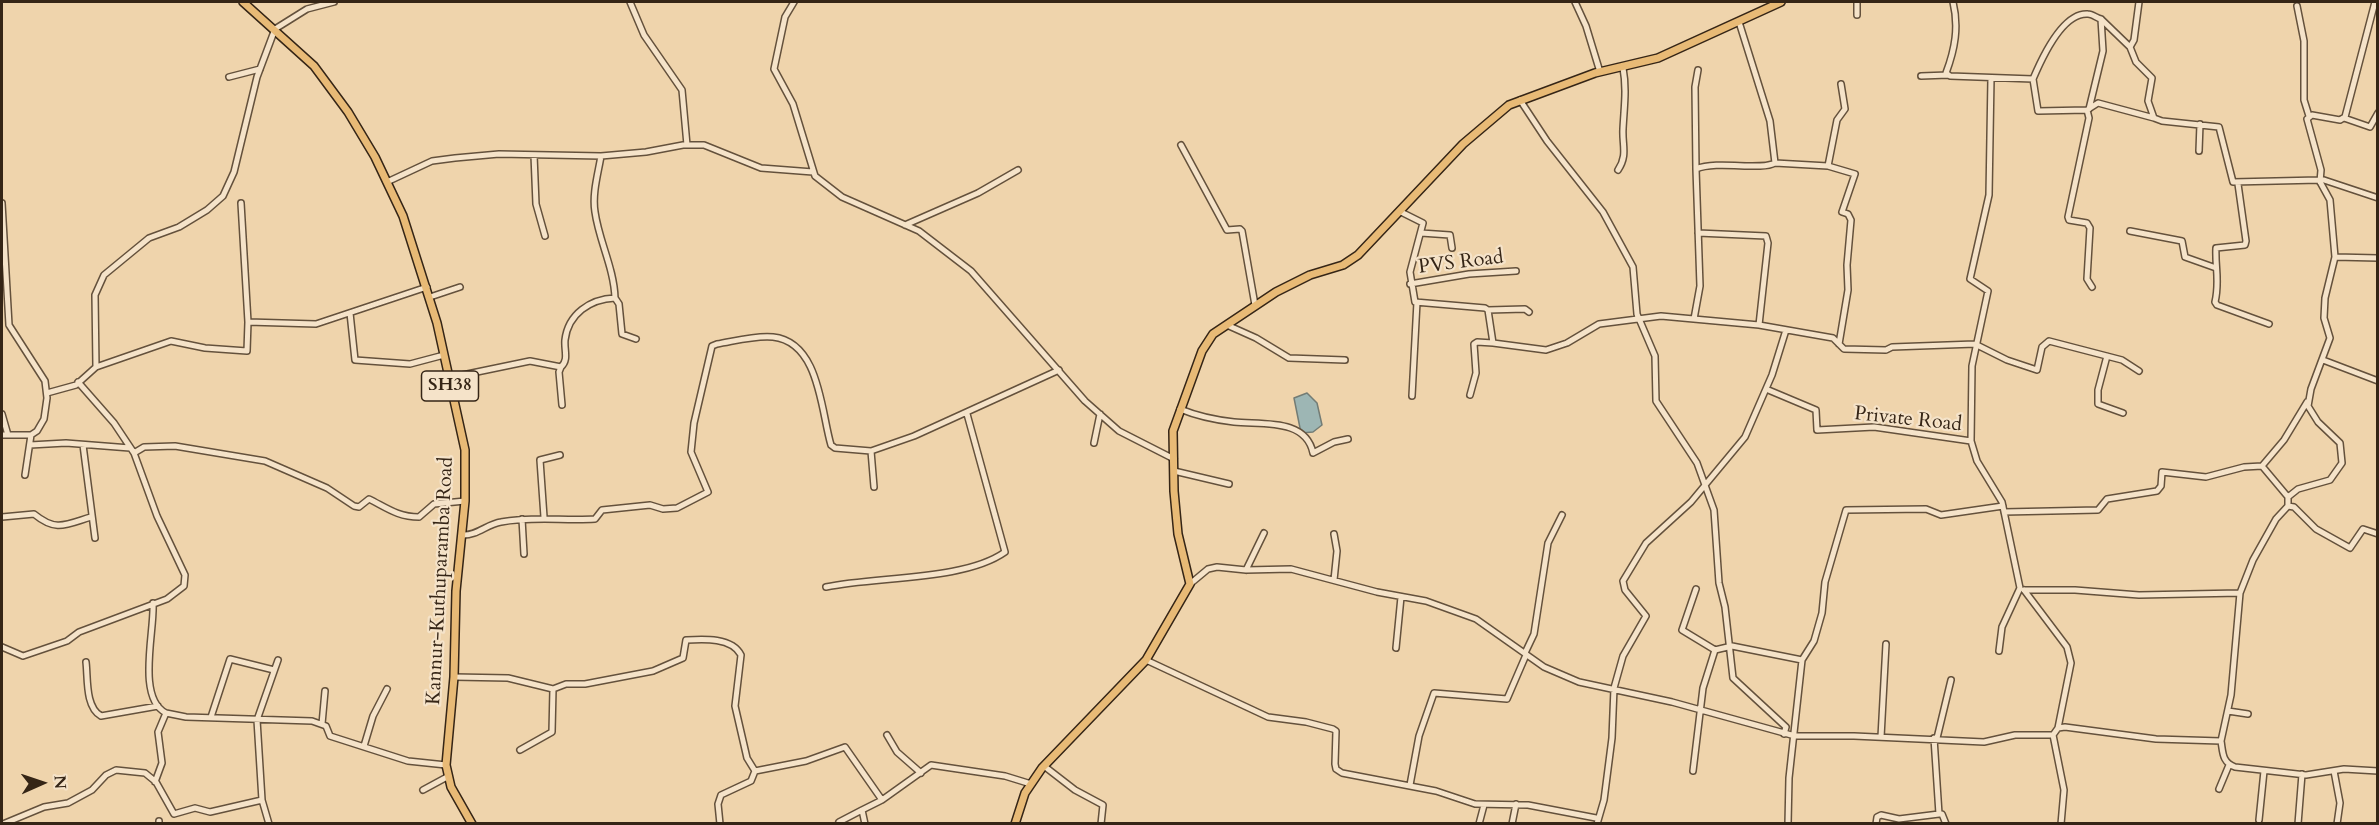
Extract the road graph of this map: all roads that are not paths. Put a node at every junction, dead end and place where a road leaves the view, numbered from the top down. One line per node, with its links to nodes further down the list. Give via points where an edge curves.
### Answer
1 (334, 2): 15 (street, via 307,9)
2 (630, 2): 34 (street, via 644,35 682,90)
3 (794, 2): 44 (street, via 785,17 774,69 793,104)
4 (1575, 2): 20 (street)
5 (1781, 2): 14 (main road)
6 (1857, 2): 12 (street)
7 (1953, 2): 21 (street, via 1957,19)
8 (2139, 2): 16 (street)
9 (2375, 2): 32 (street)
10 (247, 3): 15 (main road, Kannur-Kuthuparamba Road / SH38)
11 (2297, 6): 30 (street, via 2304,41 2304,100)
12 (1857, 15)
13 (2101, 19): 16 (street); 25 (street, via 2089,14 2075,17 2048,45); 28 (street, via 2103,51)
14 (1739, 22): 17 (main road, via 1667,55); 39 (street, via 1770,121)
15 (275, 29): 18 (street); 46 (main road, Kannur-Kuthuparamba Road / SH38, via 314,66 348,112)
16 (2130, 47): 31 (street, via 2136,62 2152,78 2148,101)
17 (1623, 68): 20 (main road); 43 (street, via 1627,88 1623,132 1626,150)
18 (260, 69): 23 (street); 88 (street, via 234,172 223,196 180,226 149,238 104,275 95,295)
19 (1698, 70): 41 (street)
20 (1600, 72): 27 (main road)
21 (1948, 75): 22 (street); 24 (street)
22 (1921, 76)
23 (229, 77)
24 (1991, 78): 25 (street); 83 (street, via 1989,195 1970,279 1988,291)
25 (2033, 79): 28 (street, via 2038,111)
26 (1841, 84): 40 (street, via 1845,109 1837,120)
27 (1520, 100): 51 (main road, via 1462,144); 73 (street, via 1622,244 1633,267)
28 (2088, 110): 31 (street, via 2098,103); 65 (street, via 2068,218 2088,223 2090,228 2087,279)
29 (2378, 113): 32 (street, via 2370,127)
30 (2309, 116): 32 (street); 45 (street)
31 (2154, 118): 33 (street)
32 (2344, 118)
33 (2200, 124): 36 (street); 47 (street, via 2219,127 2233,183)
34 (687, 145): 38 (street); 44 (street, via 704,145 761,168)
35 (1181, 145): 69 (street, via 1227,230 1242,231)
36 (2199, 151)
37 (534, 154): 38 (street); 46 (street, via 432,161); 56 (street, via 536,204)
38 (601, 156): 67 (street, via 595,214)
39 (1775, 163): 40 (street); 41 (street)
40 (1828, 166): 82 (street, via 1853,172 1855,177 1842,212 1851,220 1848,290)
41 (1696, 169): 55 (street)
42 (1018, 170): 52 (street, via 978,193)
43 (1618, 170)
44 (813, 172): 52 (street, via 842,197)
45 (2320, 181): 47 (street); 48 (street); 58 (street, via 2330,200)
46 (387, 182): 63 (main road, Kannur-Kuthuparamba Road / SH38)
47 (2238, 184): 60 (street, via 2245,245 2216,248)
48 (2378, 198)
49 (2, 203): 96 (street, via 9,325 45,381)
50 (241, 203): 75 (street)
51 (1401, 212): 54 (street, via 1423,223); 69 (main road, via 1343,265 1310,275)
52 (905, 225): 90 (street, via 919,231 970,271)
53 (2130, 231): 60 (street, via 2182,241 2185,256)
54 (1421, 233): 57 (street, PVS Road, via 1450,235); 62 (street, via 1412,260)
55 (1698, 233): 74 (street, via 1700,286); 78 (street, via 1766,236)
56 (545, 236)
57 (1452, 248)
58 (2335, 257): 59 (street); 87 (street, via 2324,318 2330,338)
59 (2378, 258)
60 (2216, 268): 76 (street, via 2217,305)
61 (1516, 271): 62 (street, PVS Road)
62 (1410, 284): 68 (street)
63 (427, 287): 66 (main road, Kannur-Kuthuparamba Road / SH38); 72 (street)
64 (460, 287): 66 (street)
65 (2092, 287)
66 (430, 297): 84 (main road, Kannur-Kuthuparamba Road / SH38)
67 (615, 298): 80 (street, via 622,334); 89 (street, via 603,298 581,309 568,328 566,358)
68 (1417, 302): 70 (street); 98 (street, PVS Road)
69 (1255, 305): 77 (main road)
70 (1488, 310): 71 (street); 81 (street)
71 (1529, 312)
72 (350, 313): 75 (street, via 302,326); 84 (street, via 355,360 410,364)
73 (1639, 319): 74 (street); 81 (street, via 1599,324 1546,350); 121 (street, via 1655,356 1656,401 1697,463)
74 (1694, 319): 78 (street)
75 (248, 322): 88 (street, via 247,351 171,341)
76 (2269, 324)
77 (1227, 325): 86 (street, via 1288,358); 101 (main road, via 1213,333)
78 (1759, 325): 79 (street)
79 (1786, 330): 82 (street, via 1833,338); 95 (street)
80 (636, 339)
81 (1492, 343): 97 (street, via 1474,344 1476,373)
82 (1839, 344): 83 (street, via 1844,349 1886,350)
83 (1975, 344): 85 (street, via 2037,370 2043,347 2049,341); 109 (street)
84 (444, 355): 92 (main road, Kannur-Kuthuparamba Road / SH38)
85 (2106, 356): 91 (street); 102 (street, via 2098,404)
86 (1345, 360)
87 (2323, 360): 93 (street); 99 (street)
88 (96, 367): 94 (street)
89 (561, 367): 92 (street, via 530,361); 100 (street)
90 (1059, 370): 104 (street); 105 (street)
91 (2139, 371)
92 (448, 378): 124 (main road, Kannur-Kuthuparamba Road / SH38, via 465,450)
93 (2378, 381)
94 (78, 382): 96 (street); 113 (street)
95 (1766, 389): 109 (street, Private Road, via 1816,410 1817,430 1874,427); 121 (street, via 1745,437)
96 (47, 393): 107 (street, via 44,419)
97 (1470, 395)
98 (1412, 396)
99 (2310, 398): 117 (street); 123 (street, via 2308,406 2318,422 2340,443 2342,463 2330,480 2298,489)
100 (562, 405)
101 (1180, 409): 108 (street, via 1234,422 1291,427 1308,439 1313,453); 116 (main road, via 1173,431)
102 (2123, 413)
103 (2, 414): 106 (street)
104 (967, 414): 114 (street); 141 (street, via 1005,552 949,572)
105 (1100, 414): 110 (street); 116 (street, via 1119,431)
106 (5, 435): 107 (street)
107 (31, 435): 111 (street)
108 (1348, 439)
109 (1971, 441): 126 (street, via 1977,461)
110 (1094, 443)
111 (30, 445): 112 (street); 119 (street)
112 (83, 445): 113 (street); 130 (street)
113 (132, 450): 124 (street, via 175,446 266,460 327,488 354,506 359,507 369,499 409,517 419,517 434,504); 146 (street, via 185,575 176,594)
114 (871, 451): 122 (street); 129 (street, via 831,445 817,380 804,357 787,340 762,337 717,344 712,346 691,452 708,492 670,509 650,505 602,510 596,519)
115 (560, 455): 129 (street, via 540,460)
116 (1174, 459): 118 (main road)
117 (2262, 466): 123 (street); 126 (street, via 2206,477 2162,471 2157,491 2107,499 2098,510)
118 (1174, 471): 120 (street); 140 (main road, via 1178,534)
119 (25, 475)
120 (1229, 484)
121 (1704, 484): 149 (street, via 1714,510); 161 (street, via 1686,509 1646,543 1623,581 1625,590 1646,616 1623,656)
122 (874, 486)
123 (2288, 497): 125 (street)
124 (465, 501): 135 (main road, Kannur-Kuthuparamba Road / SH38)
125 (2288, 506): 134 (street, via 2294,507 2316,530 2350,548 2363,530); 144 (street, via 2253,560)
126 (2003, 509): 143 (street); 156 (street, via 1941,515 1926,509 1846,510 1827,573 1814,641)
127 (1562, 515): 153 (street, via 1548,543 1534,634)
128 (2, 517): 130 (street, via 34,514 51,526)
129 (544, 517): 131 (street)
130 (91, 518): 136 (street)
131 (522, 519): 135 (street, via 499,522 473,535); 137 (street)
132 (1264, 533): 138 (street)
133 (1334, 534): 139 (street)
134 (2378, 534)
135 (462, 535): 159 (main road, Kannur-Kuthuparamba Road / SH38)
136 (95, 538)
137 (524, 554)
138 (1246, 570): 139 (street, via 1291,569); 140 (street, via 1208,569)
139 (1334, 580): 145 (street)
140 (1190, 584): 155 (main road)
141 (826, 587)
142 (1696, 589): 151 (street, via 1682,630)
143 (2022, 589): 144 (street, via 2139,595); 152 (street, via 2002,627); 173 (street, via 2067,647 2071,663)
144 (2240, 593): 167 (street)
145 (1401, 597): 150 (street); 153 (street, via 1426,601 1476,619)
146 (153, 603): 148 (street, via 23,656); 165 (street, via 150,677)
147 (1886, 644): 178 (street)
148 (2, 647)
149 (1728, 647): 151 (street); 156 (street); 174 (street, via 1733,678 1786,727)
150 (1396, 648)
151 (1715, 650): 166 (street, via 1703,688)
152 (1999, 651)
153 (1526, 654): 161 (street, via 1544,667 1579,682); 196 (street, via 1510,697 1434,693 1419,736)
154 (278, 660): 158 (street)
155 (1146, 660): 185 (main road); 196 (street, via 1268,717 1333,729 1336,769 1371,780)
156 (1802, 660): 177 (street)
157 (86, 662): 165 (street, via 90,701 97,714)
158 (274, 670): 170 (street, via 230,659); 171 (street)
159 (454, 677): 163 (street, via 508,678); 183 (main road, Kannur-Kuthuparamba Road / SH38)
160 (1951, 680): 179 (street)
161 (1614, 688): 166 (street); 206 (street, via 1612,738 1604,800)
162 (387, 689): 181 (street)
163 (553, 689): 182 (street, via 552,732); 186 (street, via 672,664 683,658 686,640 709,639 729,645 741,655 735,706 747,758)
164 (325, 691): 172 (street)
165 (158, 706): 168 (street)
166 (1701, 711): 174 (street); 187 (street)
167 (2228, 711): 169 (street); 180 (street)
168 (166, 713): 170 (street); 194 (street, via 158,732 162,763)
169 (2248, 714)
170 (211, 717): 171 (street)
171 (256, 720): 172 (street); 199 (street)
172 (322, 724): 181 (street, via 330,735)
173 (2058, 728): 176 (street); 180 (street, via 2156,739)
174 (1784, 734): 177 (street)
175 (887, 735): 191 (street, via 897,752)
176 (2053, 735): 179 (street, via 2015,735 1984,742); 220 (street, via 2064,790)
177 (1795, 736): 178 (street); 218 (street)
178 (1881, 736): 179 (street)
179 (1936, 738): 204 (street)
180 (2221, 741): 184 (street)
181 (364, 746): 183 (street, via 408,761)
182 (520, 750)
183 (446, 765): 193 (main road, Kannur-Kuthuparamba Road / SH38)
184 (2229, 765): 188 (street); 197 (street)
185 (1044, 766): 195 (main road); 215 (street, via 1103,805)
186 (755, 771): 200 (street, via 806,761 845,747); 212 (street, via 751,781 721,795)
187 (1693, 771)
188 (2264, 771): 192 (street); 205 (street)
189 (2334, 771): 190 (street); 192 (street); 222 (street, via 2340,803)
190 (2378, 771)
191 (921, 773): 195 (street, via 931,765 943,765); 200 (street)
192 (2302, 774): 221 (street)
193 (447, 777): 198 (street); 211 (main road, Kannur-Kuthuparamba Road / SH38)
194 (155, 782): 199 (street, via 174,814 195,808 210,812); 209 (street, via 145,773 116,771 68,803 44,807)
195 (1031, 784): 214 (main road)
196 (1410, 785): 202 (street)
197 (2219, 789)
198 (423, 790)
199 (262, 800): 210 (street)
200 (882, 800): 203 (street)
201 (1516, 804): 202 (street); 206 (street); 217 (street)
202 (1484, 805): 216 (street)
203 (862, 810): 207 (street); 213 (street)
204 (1939, 814): 208 (street, via 1899,819 1881,815); 219 (street)
205 (2259, 820)
206 (1597, 821)
207 (839, 822)
208 (1876, 822)
209 (3, 824)
210 (269, 824)
211 (472, 824)
212 (720, 824)
213 (865, 824)
214 (1015, 824)
215 (1101, 824)
216 (1479, 824)
217 (1512, 824)
218 (1788, 824)
219 (1946, 824)
220 (2061, 824)
221 (2298, 824)
222 (2337, 824)

